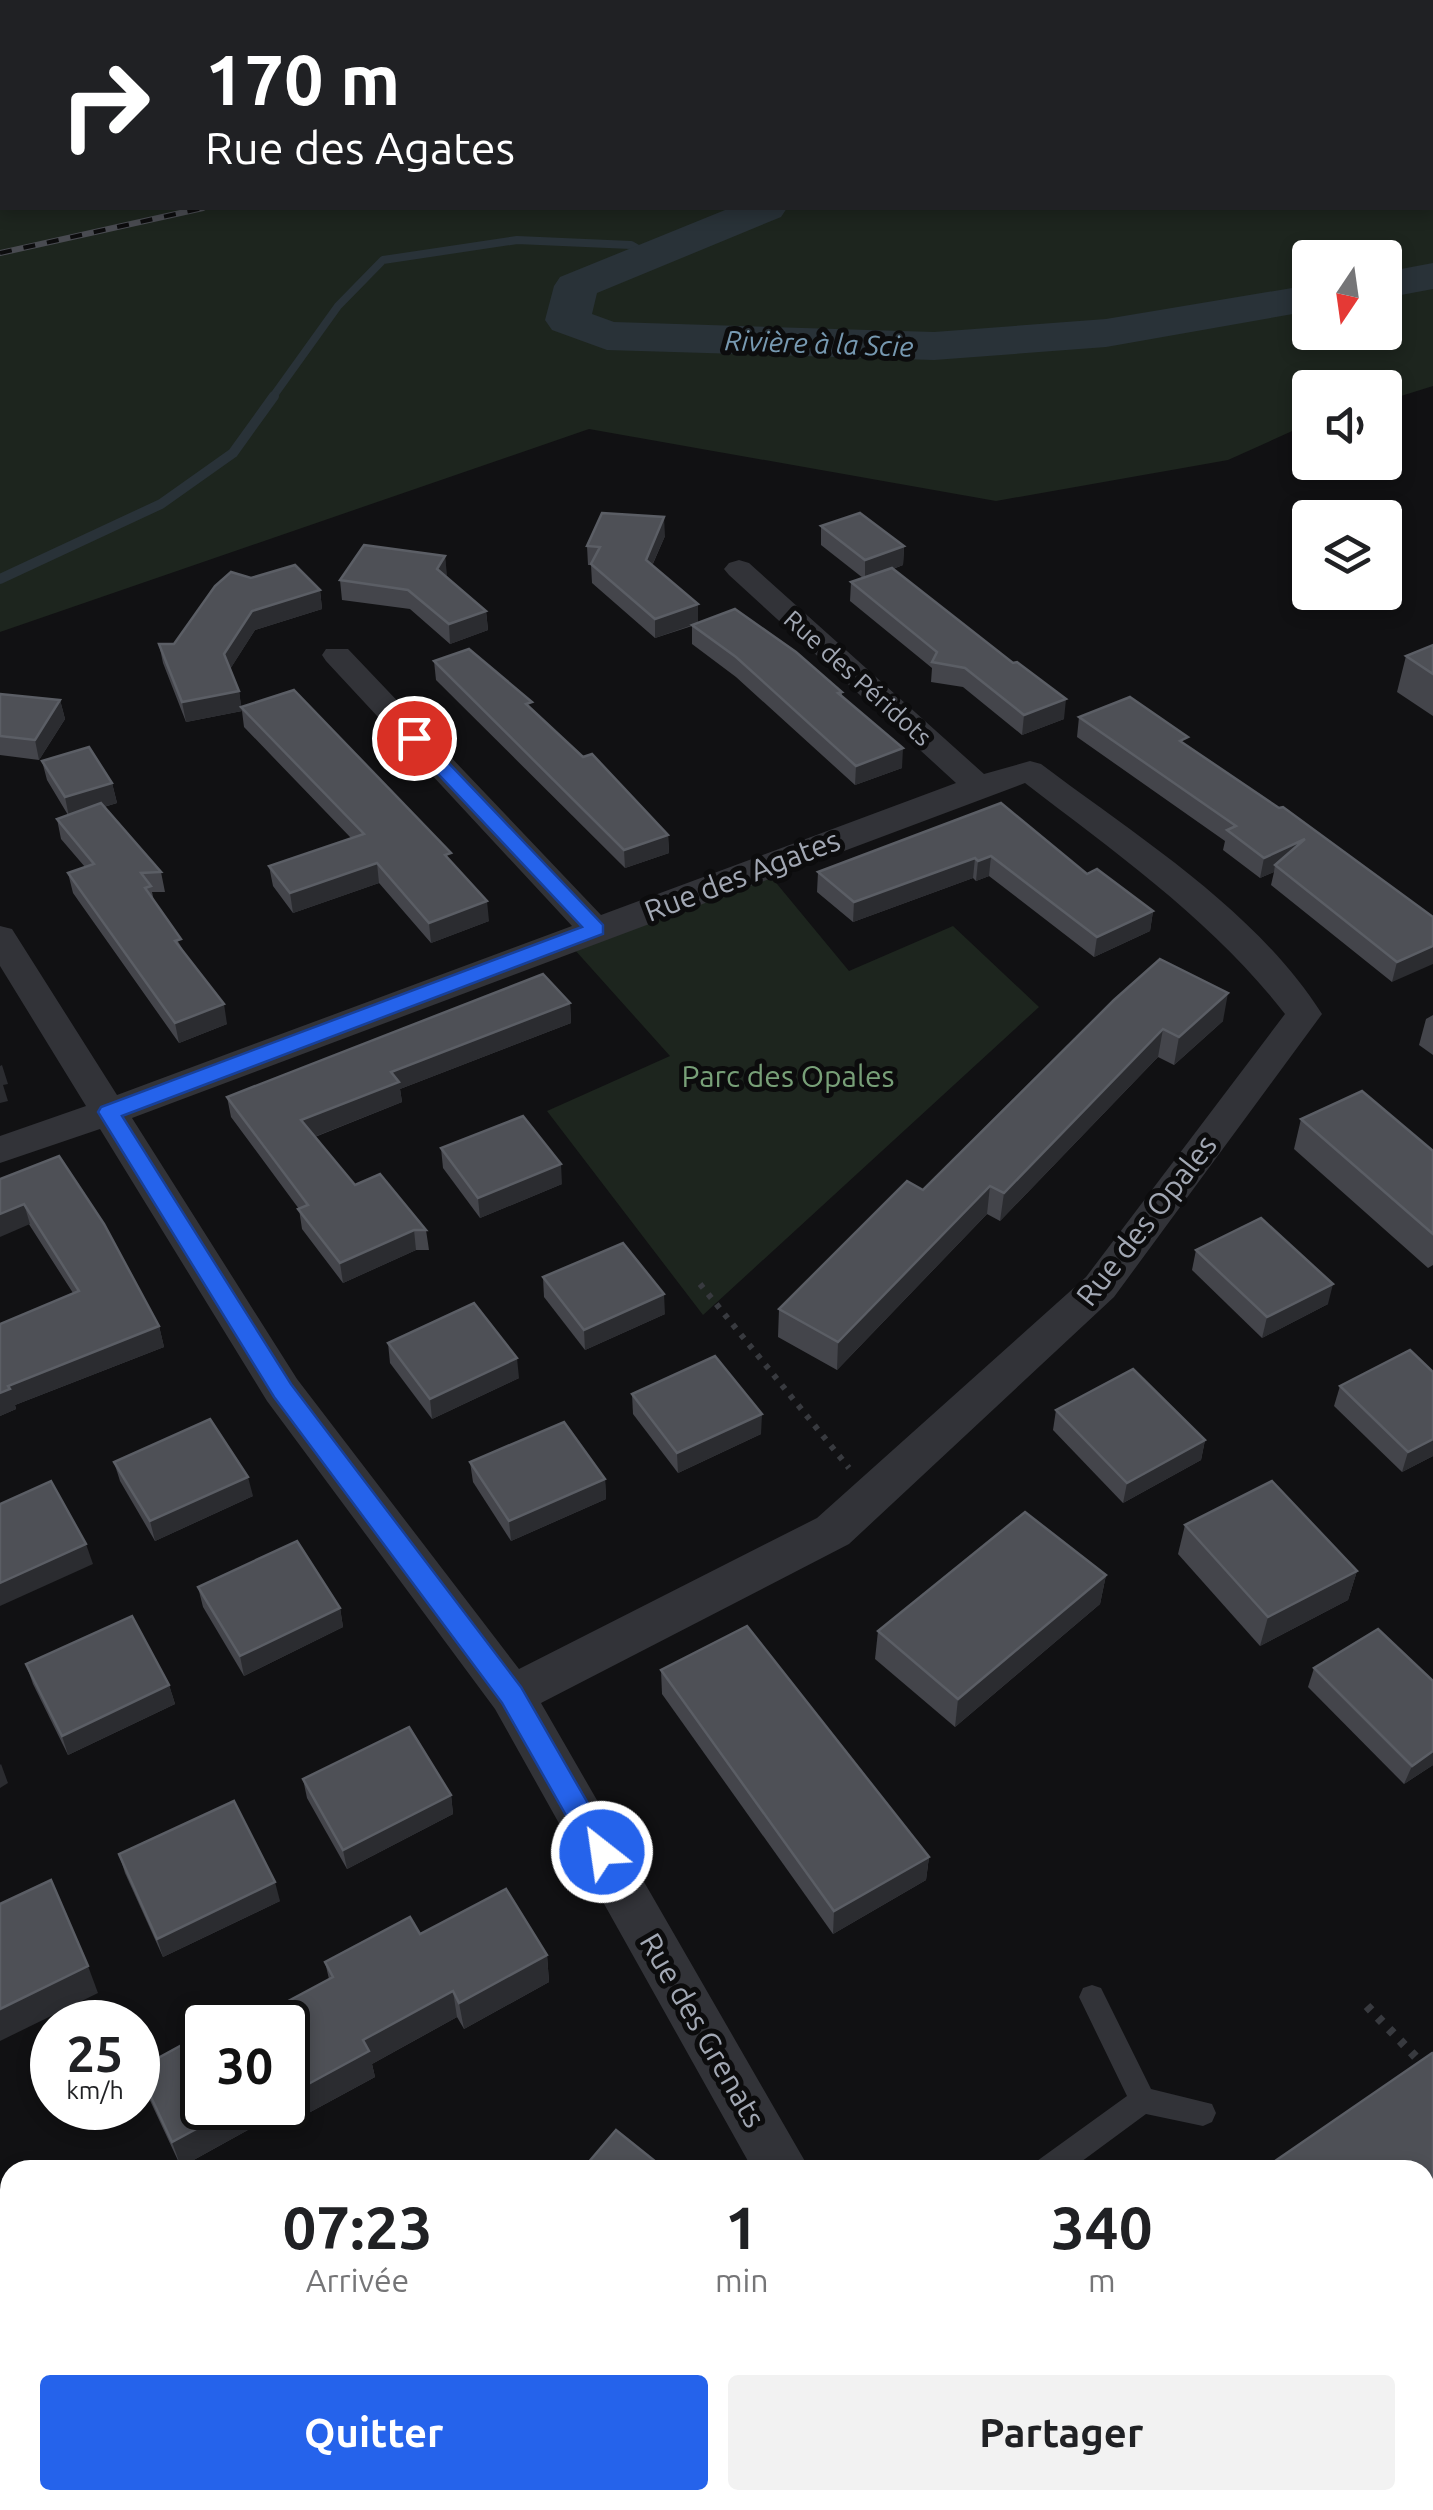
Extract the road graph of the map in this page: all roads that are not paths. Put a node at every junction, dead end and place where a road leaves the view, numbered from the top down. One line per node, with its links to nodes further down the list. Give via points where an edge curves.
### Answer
1 (739, 569): 3 (street, Rue des Péridots)
2 (336, 656): 4 (street)
3 (978, 786): 4 (street, Rue des Agates); 8 (street, Rue des Opales, via 1030,772 1234,931 1304,1014 1100,1287 833,1531)
4 (596, 930): 6 (street, Rue des Agates)
5 (0, 936): 6 (street, Rue des Grenats)
6 (109, 1112): 7 (street, Rue des Agates); 8 (street, Rue des Grenats, via 282,1390)
7 (0, 1150)
8 (512, 1695): 12 (street, Rue des Grenats)
9 (1092, 1997): 10 (lane)
10 (1143, 2100): 11 (lane); 13 (lane)
11 (1203, 2113)
12 (777, 2160)
13 (1061, 2160)

